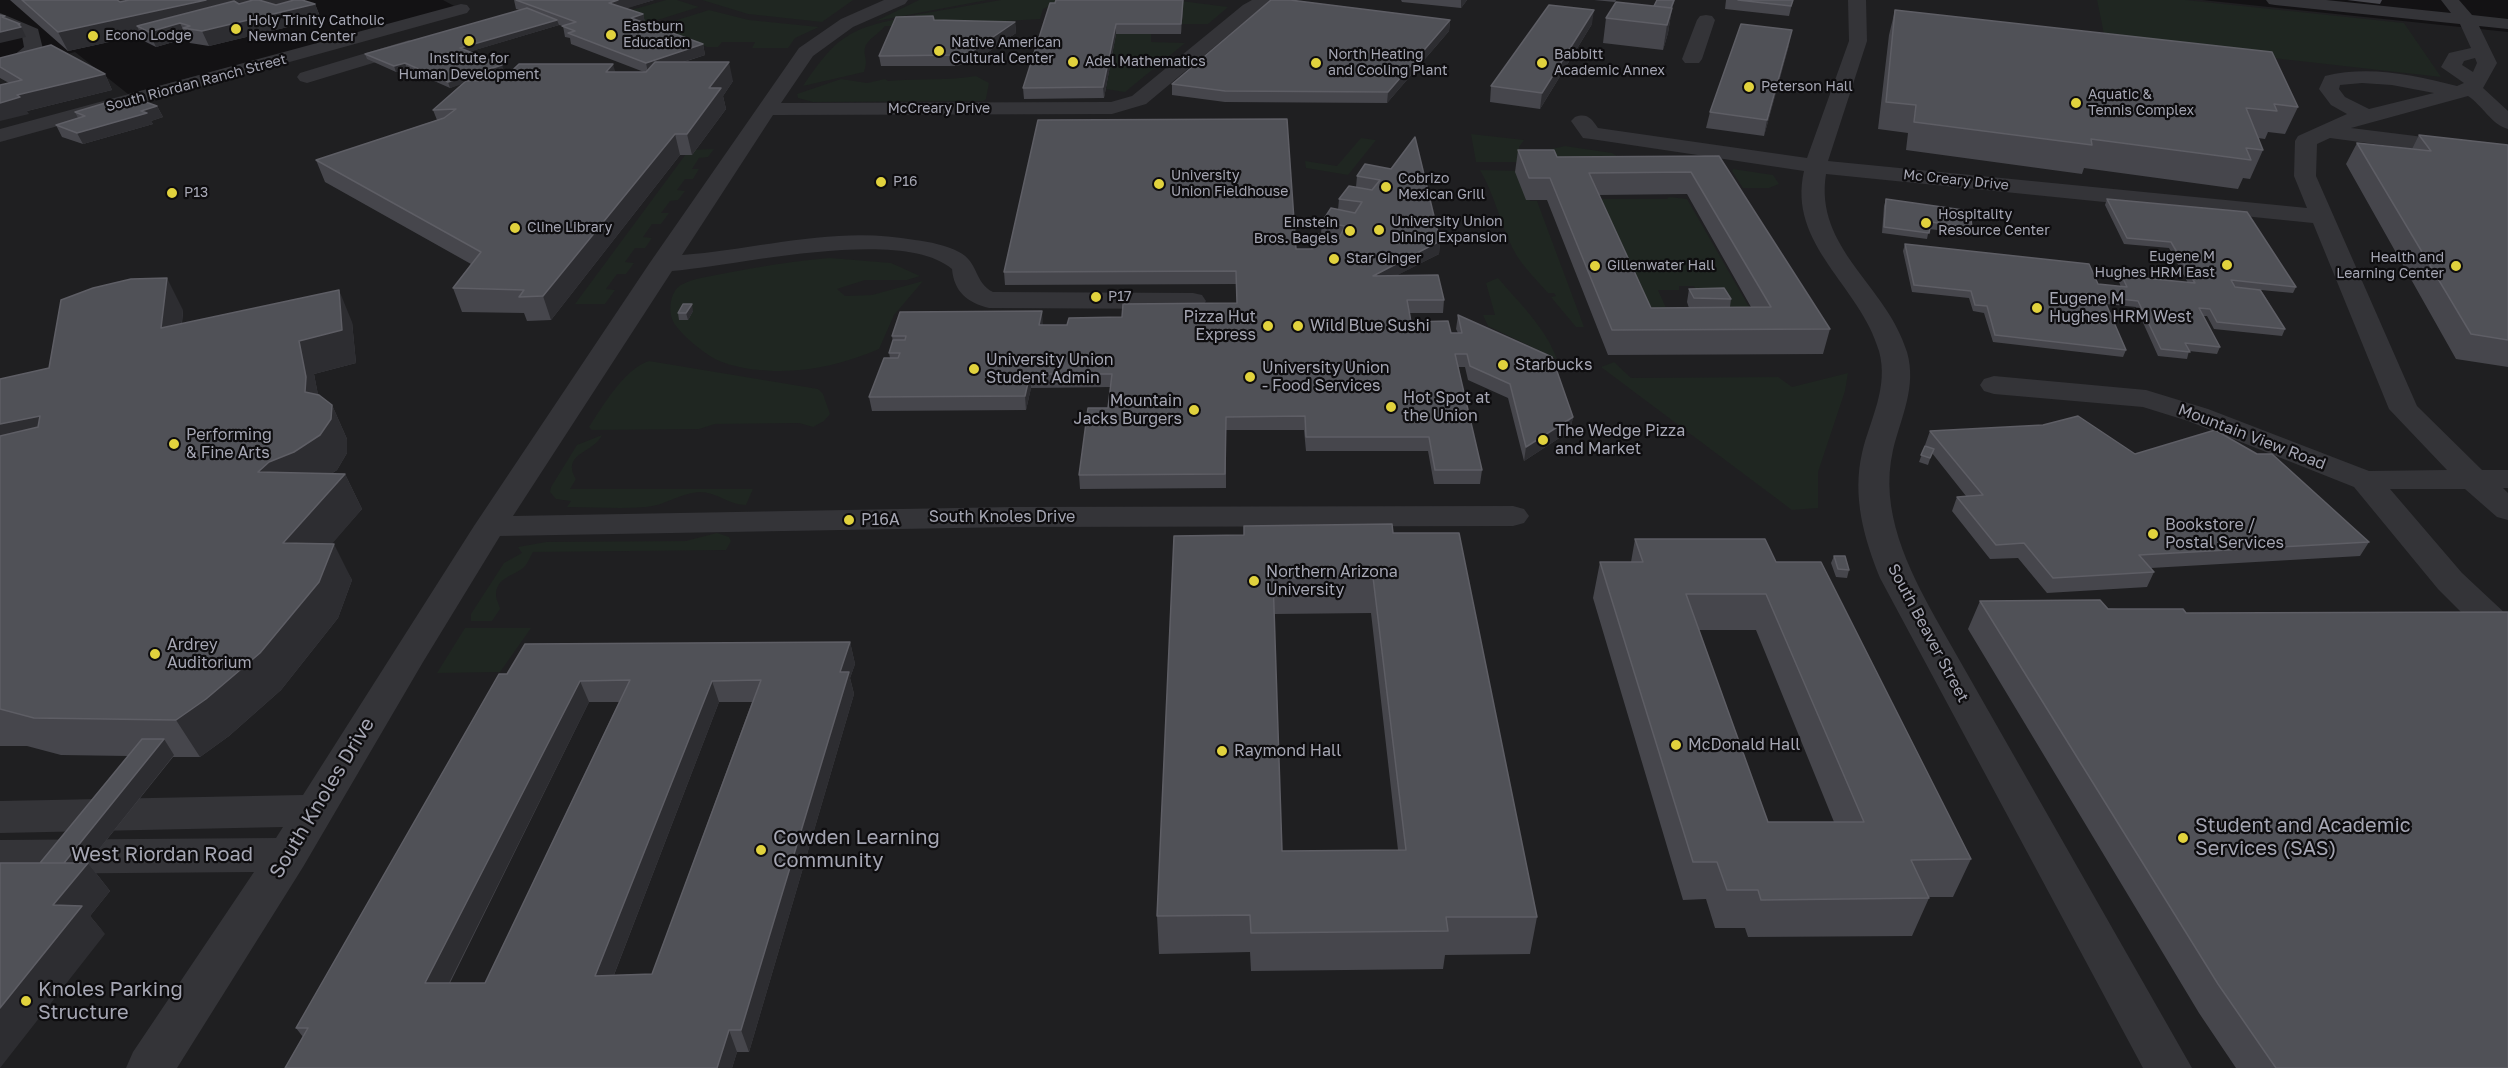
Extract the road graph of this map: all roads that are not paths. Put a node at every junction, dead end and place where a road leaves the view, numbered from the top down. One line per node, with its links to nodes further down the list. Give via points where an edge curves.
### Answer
1 (119, 0): 2 (street, via 132,11)
2 (183, 0)
3 (899, 0): 18 (street, South Knoles Drive, via 847,23 806,52)
4 (1264, 0): 18 (street, McCreary Drive, via 1139,100 1112,108)
5 (1857, 0): 25 (street, South Beaver Street, via 1859,38)
6 (2283, 0): 11 (street)
7 (2450, 0): 11 (street)
8 (461, 9): 23 (street, South Riordan Ranch Street)
9 (0, 18): 15 (street, via 31,33 34,49 20,60)
10 (1706, 20): 14 (street)
11 (2467, 20): 12 (street); 17 (street, via 2487,63)
12 (2508, 24)
13 (424, 41): 16 (street)
14 (1692, 59)
15 (0, 66)
16 (308, 76)
17 (2469, 88): 19 (street); 19 (street, via 2374,77 2332,80 2329,89 2338,101); 20 (street, via 2484,97)
18 (766, 109): 27 (street, South Knoles Drive)
19 (2366, 116): 22 (street)
20 (2508, 123)
21 (1586, 127): 25 (street, Mc Creary Drive)
22 (2324, 131): 24 (street); 26 (street, via 2306,141 2305,176)
23 (0, 136)
24 (2508, 152)
25 (1816, 166): 26 (street, Mc Creary Drive); 42 (street, South Beaver Street, via 1814,219 1871,308 1893,351 1897,384 1875,463 1872,494 1892,569)
26 (2323, 217): 30 (street, via 2404,409)
27 (662, 264): 28 (street, via 698,263 851,241 931,250 955,260 965,269 970,290 989,300); 35 (street, South Knoles Drive)
28 (1193, 301)
29 (1995, 385): 32 (street, Mountain View Road, via 2146,399 2198,415)
30 (2472, 478): 31 (street, Mountain View Road); 32 (street, Mountain View Road); 33 (street)
31 (2508, 479)
32 (2365, 480): 36 (street, via 2450,581)
33 (2508, 510)
34 (1513, 516): 35 (street, South Knoles Drive, via 1012,517)
35 (490, 526): 37 (street, South Knoles Drive)
36 (2508, 637)
37 (316, 810): 38 (street); 39 (street, South Knoles Drive)
38 (0, 817)
39 (288, 855): 40 (street, West Riordan Road); 41 (street, South Knoles Drive)
40 (0, 857)
41 (150, 1068)
42 (2168, 1068)

